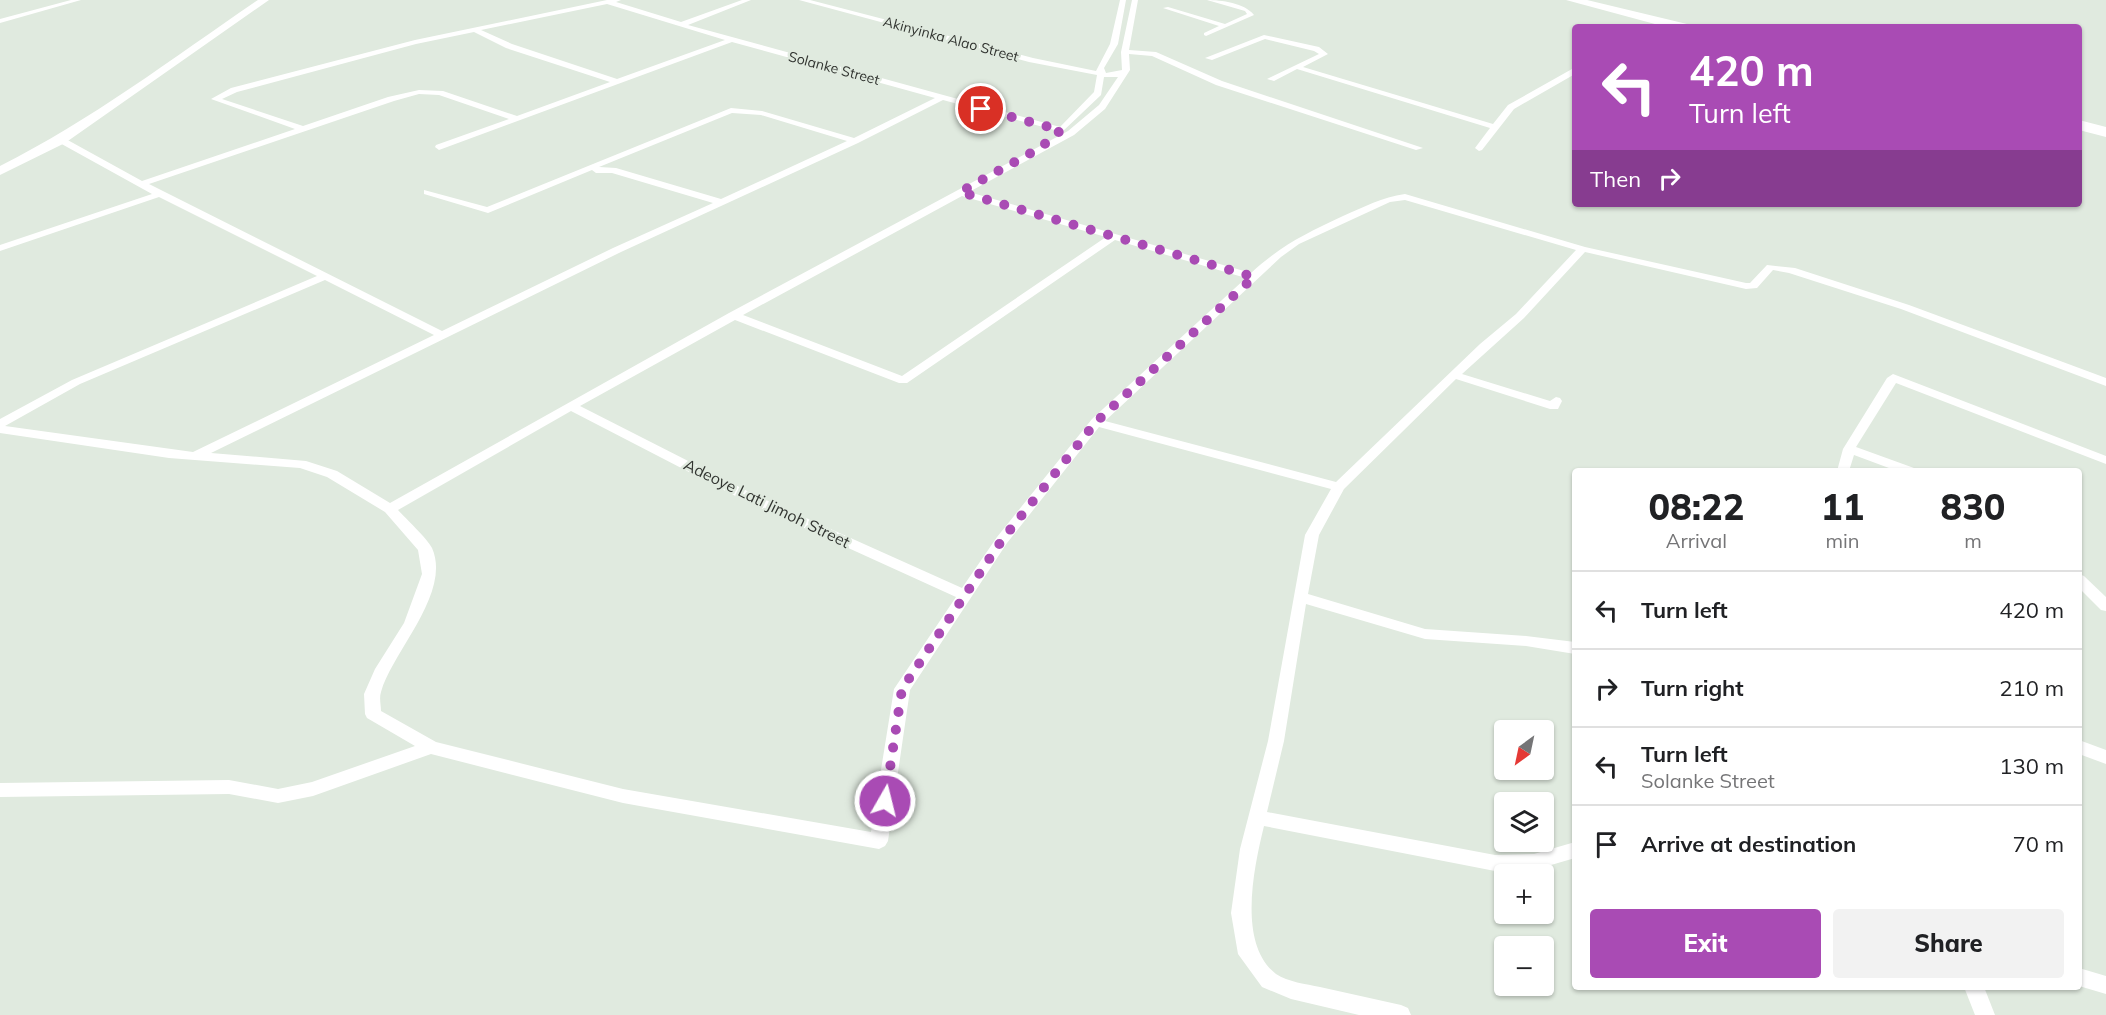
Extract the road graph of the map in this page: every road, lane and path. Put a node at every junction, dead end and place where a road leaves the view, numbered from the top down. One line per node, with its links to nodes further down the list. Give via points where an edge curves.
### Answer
1 (78, 0): 13 (street)
2 (264, 0): 36 (street)
3 (618, 0): 11 (street)
4 (748, 0): 14 (street)
5 (802, 0): 25 (street, Akinyinka Alao Street, via 1023,58)
6 (1123, 0): 25 (street, via 1114,44)
7 (1136, 0): 21 (street)
8 (1210, 0): 17 (street, via 1251,13)
9 (1572, 0): 15 (highway)
10 (1586, 0): 16 (highway)
11 (607, 2): 14 (street, Solanke Street); 18 (street)
12 (1166, 8): 17 (street)
13 (0, 21)
14 (681, 24): 20 (street, Solanke Street)
15 (1666, 24)
16 (1683, 24)
17 (1225, 26): 19 (street)
18 (475, 30): 28 (street, via 509,46); 33 (street, via 260,83 215,99)
19 (1206, 34)
20 (732, 40): 28 (street); 29 (street, Solanke Street)
21 (1125, 52): 23 (street); 40 (street, via 1153,54 1220,83)
22 (1209, 58): 24 (street, via 1264,37 1324,54)
23 (1120, 67): 25 (street); 25 (street); 39 (street, via 1102,107 1071,133)
24 (1297, 67): 27 (street); 32 (street)
25 (1101, 69): 34 (street, via 1098,93)
26 (1572, 73): 32 (street, via 1511,107)
27 (1271, 79)
28 (615, 81): 30 (street)
29 (941, 98): 34 (street, Solanke Street); 37 (street)
30 (515, 118): 33 (street, via 430,92 391,99); 38 (street)
31 (2082, 125): 35 (highway)
32 (1494, 127): 41 (street)
33 (303, 129): 44 (street)
34 (1061, 130): 39 (street)
35 (2106, 130)
36 (61, 140): 43 (street); 44 (street)
37 (855, 141): 42 (street, via 762,113 731,110); 48 (street)
38 (439, 147)
39 (1040, 148): 46 (street)
40 (1419, 148)
41 (1479, 148)
42 (587, 170): 45 (street, via 488,210); 48 (street, via 613,170)
43 (0, 171)
44 (141, 184): 47 (street)
45 (427, 192)
46 (960, 192): 49 (street); 54 (street)
47 (160, 194): 50 (street); 52 (street)
48 (721, 202): 55 (street)
49 (1113, 237): 53 (street); 54 (street, via 903,381)
50 (0, 248)
51 (1583, 249): 53 (street, via 1396,196 1296,242); 56 (street, via 1520,316); 57 (street, via 1746,286 1753,286 1771,267 1791,270 1905,307)
52 (324, 277): 55 (street); 61 (street, via 76,382)
53 (1254, 277): 60 (street)
54 (734, 315): 59 (street)
55 (444, 336): 64 (street)
56 (1454, 375): 58 (street, via 1554,406); 68 (street)
57 (2106, 382)
58 (1556, 401)
59 (571, 406): 69 (street); 71 (street, Adeoye Lati Jimoh Street, via 752,499)
60 (1096, 422): 68 (street); 71 (street, via 1002,540)
61 (0, 424)
62 (0, 429): 64 (street)
63 (1849, 448): 65 (street, via 1893,378); 66 (street); 67 (street)
64 (195, 456): 69 (street, via 301,464 332,474)
65 (2106, 460)
66 (1844, 468)
67 (1901, 468)
68 (1340, 487): 72 (street, via 1312,535)
69 (390, 509): 75 (street, via 425,549 429,574 411,623 372,694 373,714)
70 (2082, 582): 73 (street)
71 (965, 595): 75 (street, via 902,689 879,841 623,796)
72 (1300, 597): 74 (street, via 1425,634); 79 (street, via 1276,741)
73 (2106, 606)
74 (1572, 648)
75 (431, 747): 78 (street, via 313,789 278,796 229,787)
76 (2082, 748): 77 (street)
77 (2106, 757)
78 (0, 790)
79 (1257, 817): 80 (street, via 1496,863 1534,862); 84 (street, via 1241,913 1248,954 1269,980 1291,990)
80 (1572, 851)
81 (2082, 978): 82 (street)
82 (2106, 985)
83 (1975, 990): 85 (street)
84 (1401, 1015)
85 (1985, 1015)

